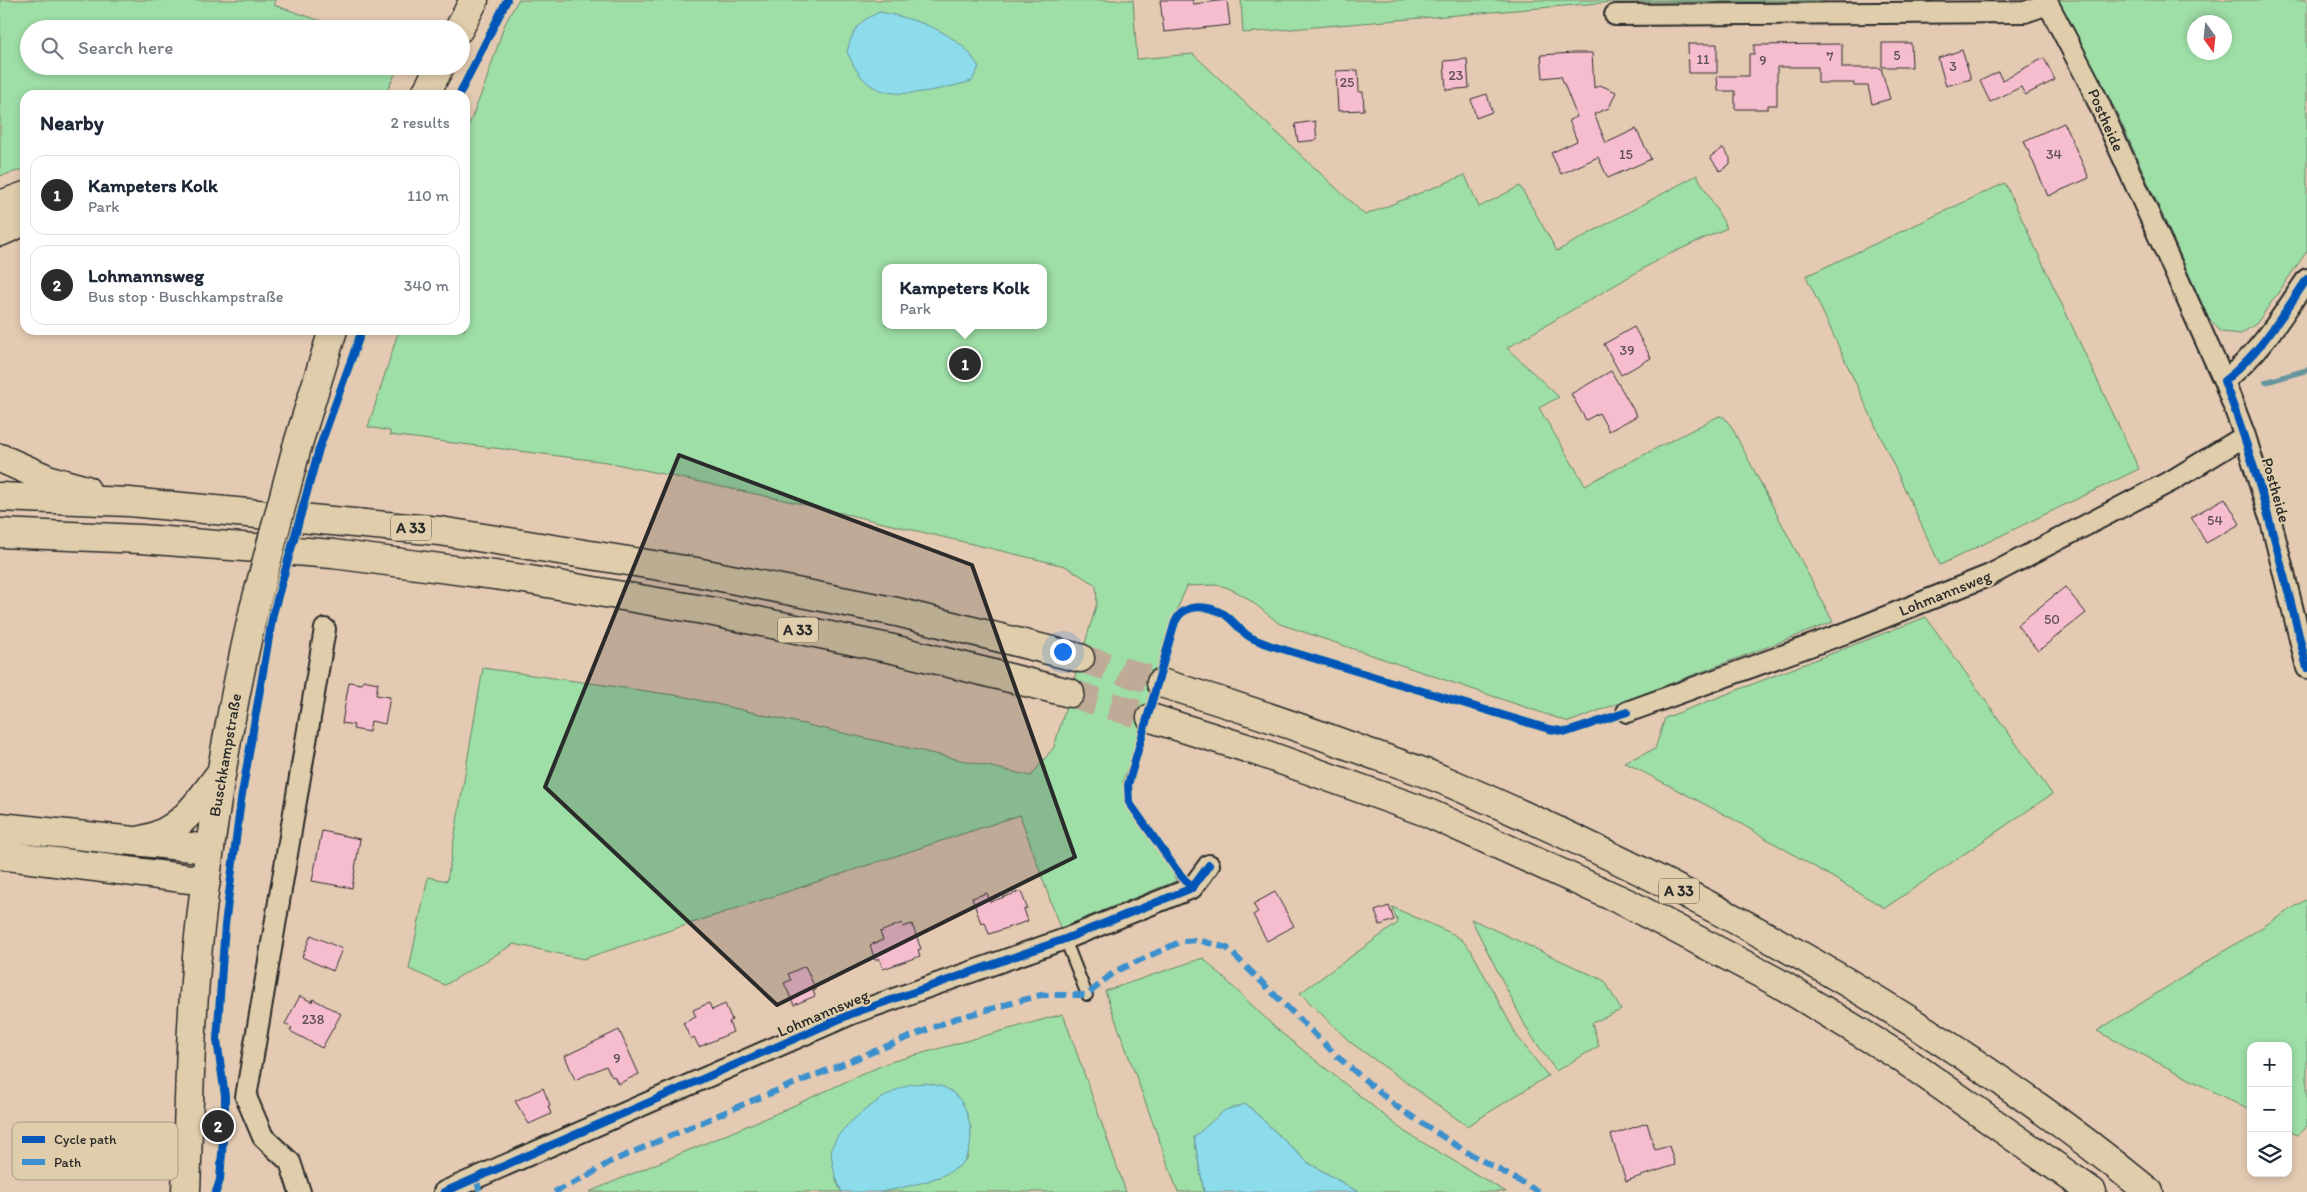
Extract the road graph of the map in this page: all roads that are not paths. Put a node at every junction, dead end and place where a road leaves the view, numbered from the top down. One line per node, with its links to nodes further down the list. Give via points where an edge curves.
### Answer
1 (474, 0): 4 (main road)
2 (2047, 2): 3 (street, via 2025,12); 13 (street, Postheide, via 2090,84)
3 (1615, 15)
4 (464, 20)
5 (435, 75): 6 (main road)
6 (428, 90)
7 (20, 198): 8 (main road)
8 (0, 205)
9 (20, 222): 10 (main road)
10 (0, 232)
11 (2307, 280): 13 (street, via 2262,346)
12 (331, 335): 28 (main road, Buschkampstraße, bridge, via 296,447 254,609)
13 (2224, 381): 14 (street, Postheide)
14 (2245, 436): 23 (street, Postheide, via 2271,521); 26 (street, Lohmannsweg, via 2174,480 1990,575 1848,632)
15 (0, 458): 17 (main road, via 50,480)
16 (0, 498): 17 (main road, A 33)
17 (128, 502): 22 (main road, A 33, via 440,531 691,570 897,612)
18 (0, 532): 19 (main road, A 33)
19 (141, 539): 20 (main road, via 78,553); 25 (main road, A 33, via 332,554 524,579 709,611 864,643)
20 (0, 549)
21 (324, 629): 38 (street, via 246,1097 263,1137 290,1162)
22 (1080, 658)
23 (2307, 668)
24 (1161, 683): 41 (main road, A 33, via 1266,714 1446,782 1650,875 1796,953 1926,1029 2104,1155)
25 (1070, 693)
26 (1627, 712)
27 (1150, 718): 40 (main road, A 33, via 1256,751 1426,812 1627,903 1777,982 1899,1056)
28 (220, 774): 30 (main road, via 174,828 160,836); 31 (main road, Buschkampstraße)
29 (0, 827): 30 (main road)
30 (134, 842): 31 (main road)
31 (210, 849): 34 (main road, Buschkampstraße)
32 (0, 855): 34 (main road)
33 (1209, 865): 35 (street, Lohmannsweg, via 1192,888)
34 (206, 882): 37 (main road, Buschkampstraße, via 190,1054)
35 (1065, 939): 36 (lane); 39 (street, Lohmannsweg, via 851,1014)
36 (1087, 995)
37 (186, 1192)
38 (300, 1192)
39 (444, 1192)
40 (2092, 1192)
41 (2149, 1192)

